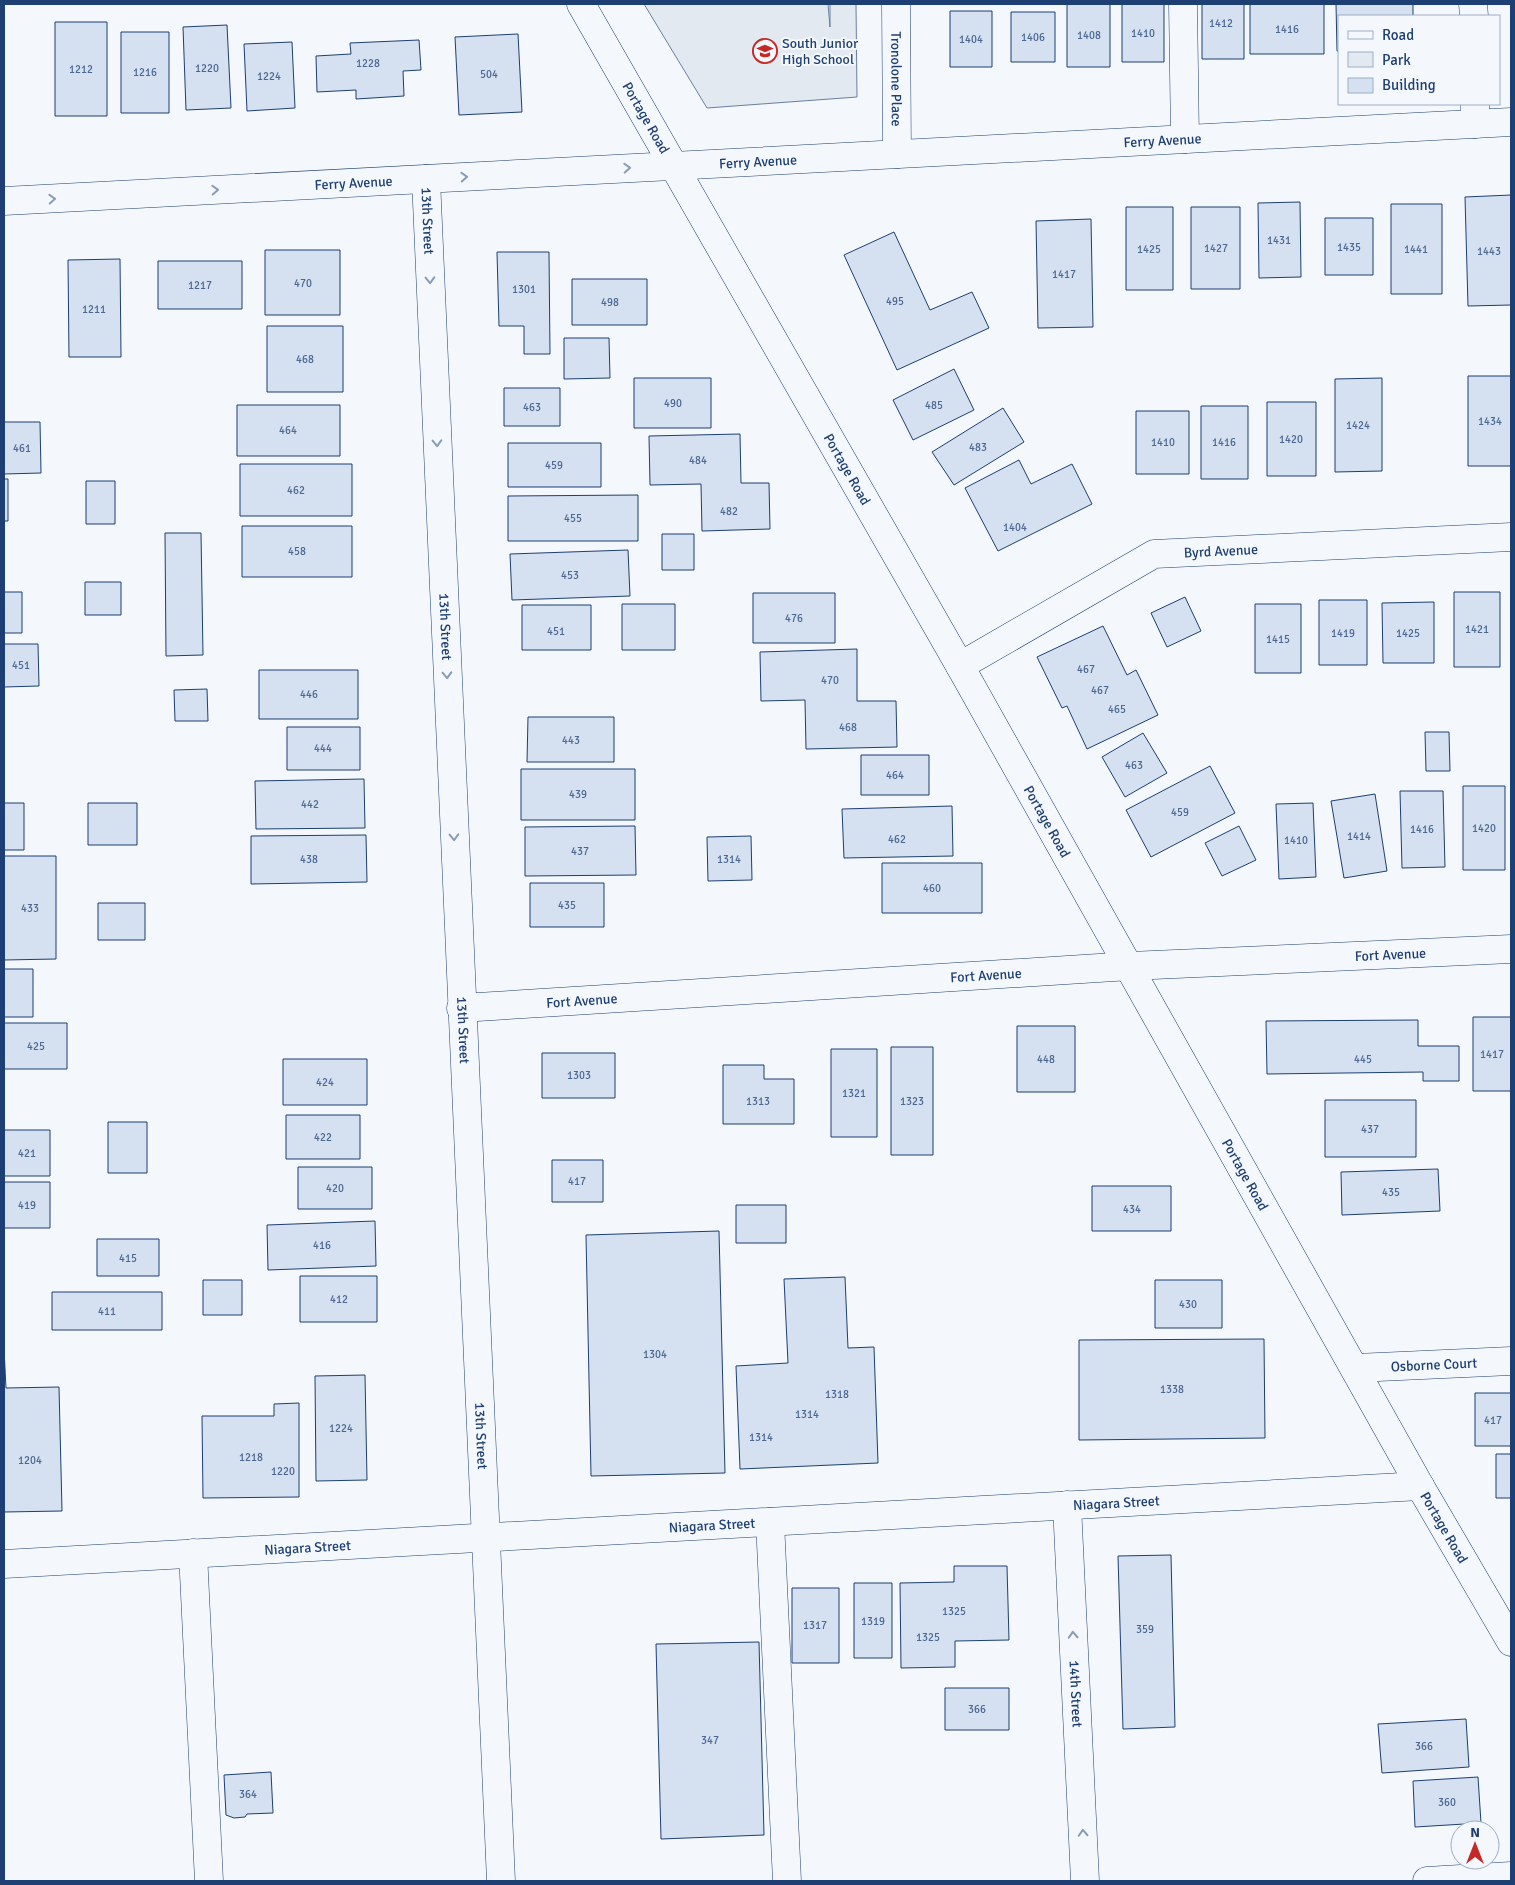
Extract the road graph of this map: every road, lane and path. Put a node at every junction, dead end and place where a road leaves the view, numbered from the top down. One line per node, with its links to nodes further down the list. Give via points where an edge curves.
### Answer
1 (581, 4): 8 (street, Portage Road)
2 (896, 4): 7 (street, Tronolone Place)
3 (1183, 4): 6 (street)
4 (1475, 114): 5 (street, Ferry Avenue); 6 (street, Ferry Avenue)
5 (1511, 122)
6 (1185, 139): 7 (street, Ferry Avenue)
7 (898, 154): 8 (street, Ferry Avenue)
8 (672, 166): 9 (street, Ferry Avenue, one-way to 8); 12 (street, Portage Road)
9 (426, 179): 10 (street, Ferry Avenue, one-way to 9); 15 (street, 13th Street, one-way to 15)
10 (4, 201)
11 (1511, 537): 12 (street, Byrd Avenue, via 1154,554)
12 (960, 666): 14 (street, Portage Road)
13 (1511, 950): 14 (street, Fort Avenue)
14 (1130, 966): 15 (street, Fort Avenue); 17 (street, Portage Road)
15 (462, 1008): 21 (street, 13th Street)
16 (1511, 1361): 17 (street, Osborne Court)
17 (1356, 1368): 18 (street, Portage Road)
18 (1420, 1486): 19 (street, Niagara Street); 24 (street, Portage Road)
19 (1066, 1505): 20 (street, Niagara Street); 29 (street, 14th Street, one-way to 19)
20 (770, 1522): 21 (street, Niagara Street); 28 (street)
21 (484, 1537): 22 (street, Niagara Street); 27 (street, 13th Street)
22 (193, 1553): 23 (street, Niagara Street); 26 (street)
23 (4, 1564)
24 (1511, 1642)
25 (1511, 1876): 30 (street)
26 (209, 1881)
27 (501, 1881)
28 (787, 1881)
29 (1085, 1881)
30 (1428, 1881)

